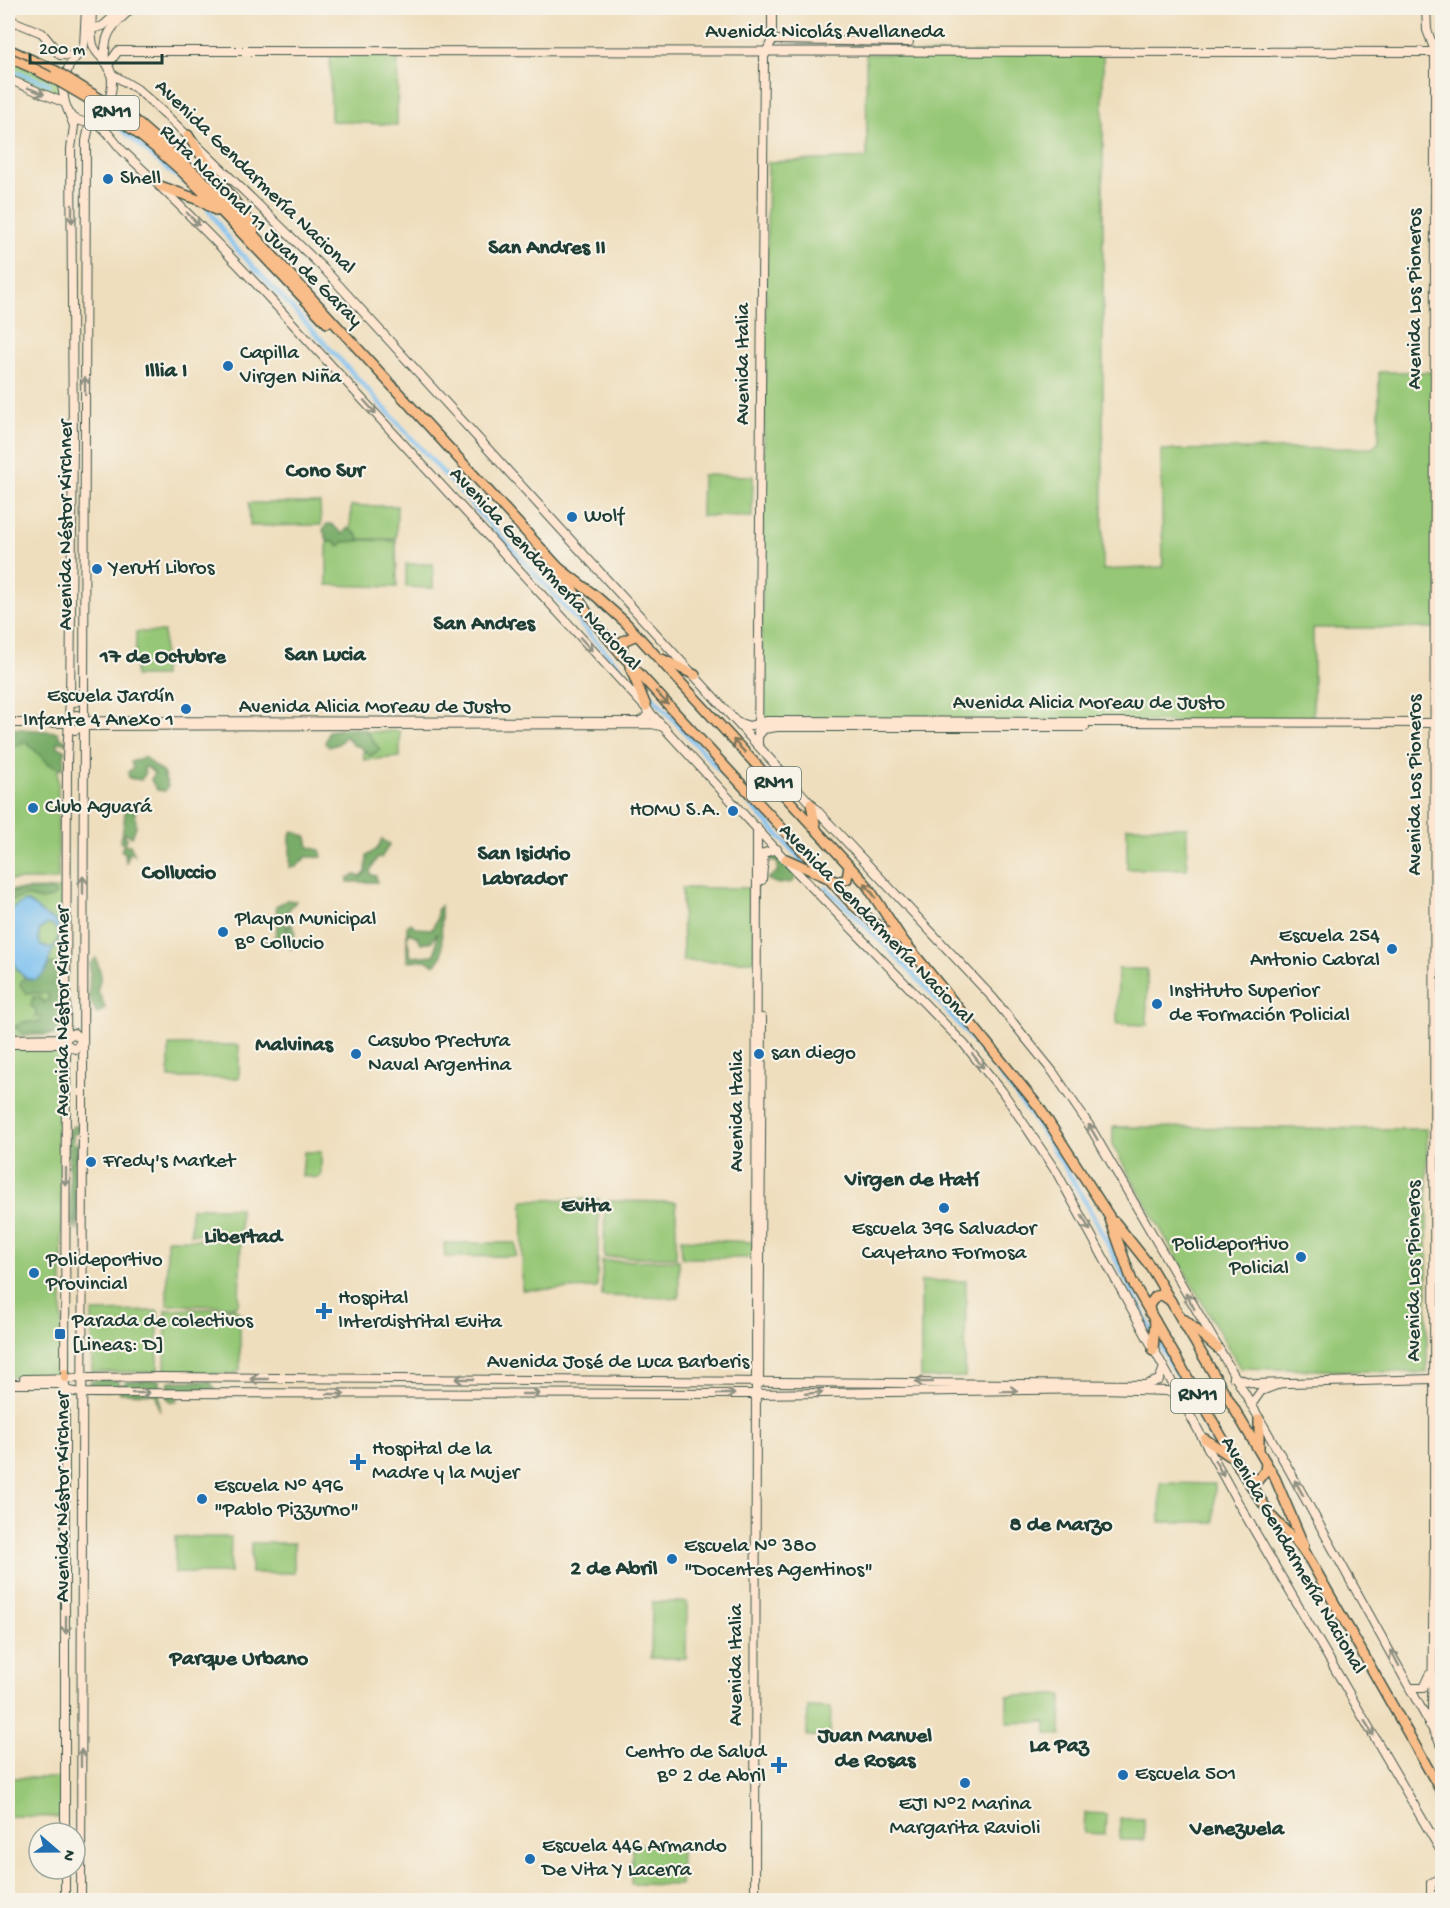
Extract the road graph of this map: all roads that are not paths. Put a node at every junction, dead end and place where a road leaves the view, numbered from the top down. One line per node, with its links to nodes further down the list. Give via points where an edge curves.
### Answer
1 (86, 8): 8 (main road)
2 (92, 8): 8 (main road)
3 (123, 8): 8 (main road, via 103,26)
4 (132, 8): 17 (main road, via 106,36)
5 (772, 8): 10 (main road)
6 (1426, 8): 14 (main road, Avenida Los Pioneros, via 1427,30)
7 (8, 19): 15 (main road, via 42,33 60,55)
8 (89, 30): 15 (main road); 17 (main road, via 94,47)
9 (1443, 36): 14 (main road, Avenida Los Pioneros)
10 (772, 40): 11 (main road); 13 (main road)
11 (909, 42)
12 (8, 49): 28 (highway, Ruta Nacional 11 Juan de Garay / RN11, bridge, via 56,71 126,114 168,147)
13 (766, 50): 14 (main road, Avenida Nicolás Avellaneda); 17 (main road, Avenida Nicolás Avellaneda, via 118,51); 45 (main road, Avenida Italia)
14 (1439, 51): 32 (main road, Avenida Los Pioneros)
15 (78, 56): 17 (main road, via 87,54); 19 (main road, via 63,78)
16 (8, 57): 28 (highway, Ruta Nacional 11 Juan de Garay / RN11, bridge, via 123,120)
17 (106, 64): 21 (main road, via 108,102 103,113); 22 (main road, Avenida Gendarmería Nacional)
18 (8, 79): 19 (main road, one-way to 19)
19 (65, 104): 20 (main road)
20 (70, 115): 21 (main road); 23 (main road, Avenida Néstor Kirchner)
21 (91, 122): 24 (main road, Avenida Néstor Kirchner); 27 (main road, Avenida Gendarmería Nacional, via 100,124 116,145)
22 (188, 135): 30 (highway, via 237,201); 37 (main road, Avenida Gendarmería Nacional, via 325,270)
23 (73, 137): 24 (main road, via 82,136); 25 (main road, Avenida Néstor Kirchner)
24 (86, 141): 26 (main road, Avenida Néstor Kirchner)
25 (72, 179): 26 (main road, via 78,184); 39 (main road, Avenida Néstor Kirchner, one-way to 39, via 74,446)
26 (86, 179): 38 (main road, Avenida Néstor Kirchner, one-way to 26)
27 (160, 186): 29 (highway, via 198,200); 40 (main road, Avenida Gendarmería Nacional, one-way to 40, via 260,288)
28 (205, 187): 29 (highway, Ruta Nacional 11 Juan de Garay / RN11); 30 (highway, Ruta Nacional 11 Juan de Garay / RN11)
29 (229, 219): 31 (highway, Ruta Nacional 11 Juan de Garay / RN11)
30 (266, 250): 31 (highway, Ruta Nacional 11 Juan de Garay / RN11)
31 (360, 353): 33 (highway, Ruta Nacional 11 Juan de Garay / RN11)
32 (1438, 391): 46 (main road, Avenida Los Pioneros)
33 (559, 568): 34 (highway, Ruta Nacional 11 Juan de Garay / RN11, via 612,609); 36 (highway, Ruta Nacional 11 Juan de Garay / RN11, via 590,617)
34 (637, 635): 35 (highway, Ruta Nacional 11 Juan de Garay / RN11); 36 (highway, via 623,641)
35 (655, 655): 37 (highway); 54 (highway, Ruta Nacional 11 Juan de Garay / RN11, one-way to 35)
36 (625, 658): 40 (highway); 58 (highway, Ruta Nacional 11 Juan de Garay / RN11, one-way to 58)
37 (695, 675): 41 (main road, Avenida Gendarmería Nacional)
38 (84, 697): 39 (main road, via 75,702); 44 (main road, Avenida Néstor Kirchner)
39 (70, 698): 43 (main road, Avenida Néstor Kirchner)
40 (646, 706): 44 (main road, Avenida Alicia Moreau de Justo, via 648,717 638,722); 47 (main road, Avenida Gendarmería Nacional)
41 (737, 722): 45 (main road, Avenida Alicia Moreau de Justo, via 749,726); 49 (main road, Avenida Gendarmería Nacional)
42 (8, 723): 43 (main road)
43 (68, 723): 44 (main road, via 74,715); 50 (main road, Avenida Néstor Kirchner)
44 (84, 723): 47 (main road, Avenida Alicia Moreau de Justo); 51 (main road, Avenida Néstor Kirchner)
45 (759, 723): 46 (main road, Avenida Alicia Moreau de Justo); 48 (main road, Avenida Italia)
46 (1438, 725): 48 (main road, Avenida Alicia Moreau de Justo, via 777,727 764,729); 77 (main road, Avenida Los Pioneros)
47 (665, 727): 53 (main road, Avenida Gendarmería Nacional)
48 (759, 735): 49 (main road, Avenida Italia)
49 (758, 745): 52 (main road, Avenida Gendarmería Nacional)
50 (67, 759): 51 (main road, via 75,754); 61 (main road, Avenida Néstor Kirchner)
51 (83, 760): 62 (main road, Avenida Néstor Kirchner, one-way to 51)
52 (811, 804): 54 (highway); 70 (main road, Avenida Gendarmería Nacional, one-way to 52, via 1089,1125 1053,1072 993,998)
53 (757, 827): 55 (main road, Avenida Gendarmería Nacional); 78 (main road, Avenida Italia)
54 (817, 830): 57 (highway, Ruta Nacional 11 Juan de Garay / RN11)
55 (777, 849): 56 (main road, Avenida Gendarmería Nacional); 78 (main road, Avenida Italia, via 767,850 762,858)
56 (786, 859): 58 (highway); 71 (main road, Avenida Gendarmería Nacional, one-way to 71, via 911,987 1002,1091 1057,1173)
57 (849, 866): 58 (highway, via 847,879 837,882); 59 (highway, Ruta Nacional 11 Juan de Garay / RN11, one-way to 57, via 866,884)
58 (827, 878): 59 (highway, Ruta Nacional 11 Juan de Garay / RN11, via 884,931)
59 (902, 939): 64 (highway, Ruta Nacional 11 Juan de Garay / RN11, via 1016,1077)
60 (8, 1038): 61 (main road)
61 (66, 1041): 62 (main road, via 75,1033); 63 (main road); 69 (main road, Avenida Néstor Kirchner, one-way to 69)
62 (82, 1041): 68 (main road, Avenida Néstor Kirchner)
63 (8, 1044)
64 (1109, 1215): 65 (highway, Ruta Nacional 11 Juan de Garay / RN11, via 1138,1248); 67 (highway, Ruta Nacional 11 Juan de Garay / RN11, via 1128,1274)
65 (1171, 1301): 66 (highway, Ruta Nacional 11 Juan de Garay / RN11); 67 (highway, via 1156,1296 1149,1305)
66 (1179, 1314): 70 (highway); 89 (highway, Ruta Nacional 11 Juan de Garay / RN11)
67 (1152, 1317): 71 (highway); 90 (highway, Ruta Nacional 11 Juan de Garay / RN11)
68 (82, 1345): 69 (main road, via 74,1350); 74 (main road, Avenida Néstor Kirchner)
69 (65, 1346): 76 (main road, Avenida Néstor Kirchner)
70 (1217, 1348): 73 (main road, Avenida Gendarmería Nacional)
71 (1153, 1351): 72 (main road, Avenida Gendarmería Nacional)
72 (1163, 1370): 78 (main road, Avenida José de Luca Barberis, one-way to 78, via 1159,1380 1145,1385); 83 (main road, Avenida Gendarmería Nacional)
73 (1233, 1377): 79 (main road, via 1256,1384); 84 (main road, Avenida Gendarmería Nacional)
74 (82, 1378): 76 (main road, Avenida José de Luca Barberis); 78 (main road, Avenida José de Luca Barberis, one-way to 74); 81 (main road, Avenida Néstor Kirchner)
75 (8, 1379): 76 (main road)
76 (65, 1379): 80 (main road); 81 (main road, via 69,1391); 85 (main road, Avenida Néstor Kirchner)
77 (1433, 1379): 79 (main road); 95 (main road, Avenida Los Pioneros)
78 (757, 1381): 82 (main road, Avenida Italia)
79 (1281, 1383): 84 (main road, via 1261,1391)
80 (8, 1384)
81 (82, 1393): 82 (main road, Avenida José de Luca Barberis, one-way to 82); 86 (main road, Avenida Néstor Kirchner)
82 (756, 1394): 83 (main road, Avenida José de Luca Barberis, one-way to 83, via 1103,1389 1167,1391); 109 (main road, Avenida Italia)
83 (1179, 1396): 88 (main road, Avenida Gendarmería Nacional)
84 (1251, 1406): 87 (main road, Avenida Gendarmería Nacional)
85 (65, 1413): 86 (main road, via 71,1407); 94 (main road, Avenida Néstor Kirchner)
86 (82, 1413): 93 (main road, Avenida Néstor Kirchner)
87 (1259, 1419): 89 (highway); 97 (main road, Avenida Gendarmería Nacional, one-way to 87)
88 (1205, 1439): 90 (highway); 104 (main road, Avenida Gendarmería Nacional, one-way to 104, via 1236,1499)
89 (1260, 1452): 91 (highway, Ruta Nacional 11 Juan de Garay / RN11)
90 (1234, 1459): 92 (highway, Ruta Nacional 11 Juan de Garay / RN11)
91 (1266, 1463): 92 (highway, via 1258,1480); 96 (highway, Ruta Nacional 11 Juan de Garay / RN11)
92 (1243, 1474): 96 (highway, Ruta Nacional 11 Juan de Garay / RN11, via 1273,1518)
93 (81, 1506): 94 (main road, via 72,1512); 101 (main road, Avenida Néstor Kirchner, one-way to 93)
94 (65, 1508): 100 (main road, Avenida Néstor Kirchner, one-way to 100)
95 (1433, 1518): 97 (main road, Avenida Los Pioneros, via 1429,1680 1423,1688); 98 (main road, Avenida Los Pioneros, via 1433,1700)
96 (1311, 1562): 102 (highway, Ruta Nacional 11 Juan de Garay / RN11)
97 (1410, 1688): 98 (main road, Avenida Gendarmería Nacional)
98 (1429, 1725): 99 (main road, Avenida Gendarmería Nacional)
99 (1443, 1746)
100 (65, 1793): 101 (main road, via 75,1799); 103 (main road, Avenida Néstor Kirchner)
101 (81, 1793): 108 (main road, Avenida Néstor Kirchner)
102 (1443, 1793)
103 (65, 1821)
104 (1443, 1853)
105 (1443, 1878): 110 (main road, via 1431,1883)
106 (65, 1881): 107 (main road)
107 (65, 1900)
108 (81, 1900)
109 (755, 1900)
110 (1431, 1900)

